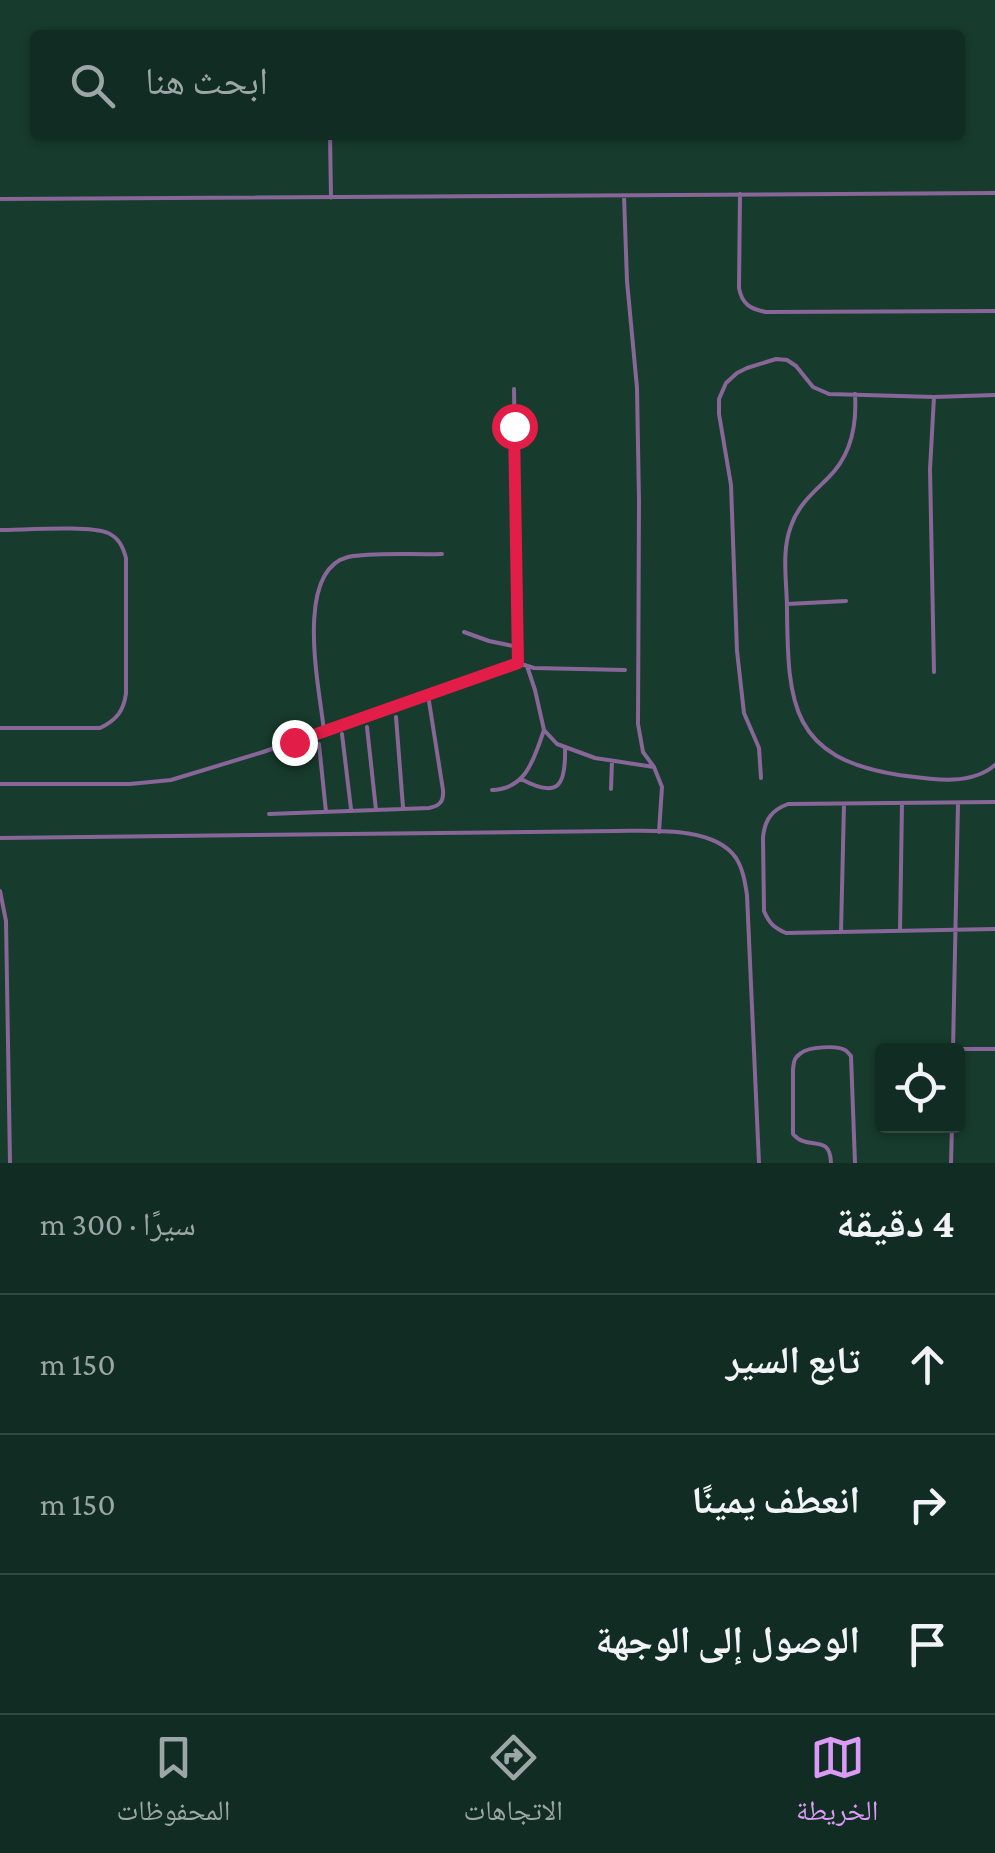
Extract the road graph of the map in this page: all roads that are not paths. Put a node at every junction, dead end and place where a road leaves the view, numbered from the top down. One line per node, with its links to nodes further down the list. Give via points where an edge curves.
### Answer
1 (330, 140): 5 (lane)
2 (995, 193): 3 (lane)
3 (740, 194): 4 (lane); 7 (lane, via 739,288 748,307)
4 (624, 196): 5 (lane); 33 (lane, via 637,388 638,724)
5 (331, 198): 6 (lane)
6 (0, 199)
7 (995, 311)
8 (514, 389): 17 (lane)
9 (855, 394): 11 (lane); 15 (lane, via 854,427 843,459 791,525); 34 (lane, via 822,392 796,366 776,360 736,373 719,399 732,485 742,698 761,756)
10 (995, 396): 11 (lane)
11 (934, 397): 21 (lane)
12 (0, 530): 25 (lane, via 104,531 119,541 126,558 126,693 119,715 89,730)
13 (442, 554): 27 (lane, via 348,557 328,568 318,588 314,632)
14 (846, 602): 15 (lane)
15 (787, 604): 32 (lane, via 797,712 826,750 847,762 922,778 975,777)
16 (464, 632): 17 (lane)
17 (518, 647): 18 (lane)
18 (518, 663): 19 (lane); 22 (lane)
19 (527, 666): 20 (lane); 26 (lane)
20 (625, 670)
21 (934, 672)
22 (428, 695): 27 (lane); 43 (lane, via 444,795 435,807)
23 (396, 717): 43 (lane)
24 (367, 727): 45 (lane)
25 (0, 728)
26 (544, 730): 30 (lane); 35 (lane)
27 (324, 731): 36 (lane, via 158,782)
28 (342, 734): 44 (lane)
29 (319, 744): 46 (lane)
30 (565, 748): 31 (lane); 35 (lane, via 557,786)
31 (612, 761): 33 (lane); 37 (lane)
32 (995, 765)
33 (654, 767): 48 (lane, via 662,787)
34 (761, 778)
35 (521, 780): 38 (lane)
36 (0, 784)
37 (611, 789)
38 (492, 790)
39 (995, 802): 41 (lane)
40 (902, 803): 41 (lane); 42 (lane); 53 (lane)
41 (958, 803): 52 (lane)
42 (844, 804): 54 (lane); 54 (lane, via 778,808 763,837 769,922 786,933)
43 (403, 809): 45 (lane)
44 (351, 810): 45 (lane); 46 (lane)
45 (376, 810)
46 (326, 812): 47 (lane)
47 (268, 814)
48 (659, 832): 49 (lane); 60 (lane, via 718,841 742,871)
49 (0, 838)
50 (0, 891): 59 (lane)
51 (995, 929): 52 (lane)
52 (956, 930): 53 (lane); 55 (lane)
53 (900, 931): 54 (lane)
54 (841, 932)
55 (953, 1043)
56 (995, 1049): 57 (lane)
57 (965, 1050)
58 (952, 1133): 63 (lane)
59 (10, 1163)
60 (758, 1163)
61 (831, 1163): 62 (lane, via 825,1145 793,1134 794,1060 808,1050 837,1048 851,1056)
62 (855, 1163)
63 (951, 1163)

